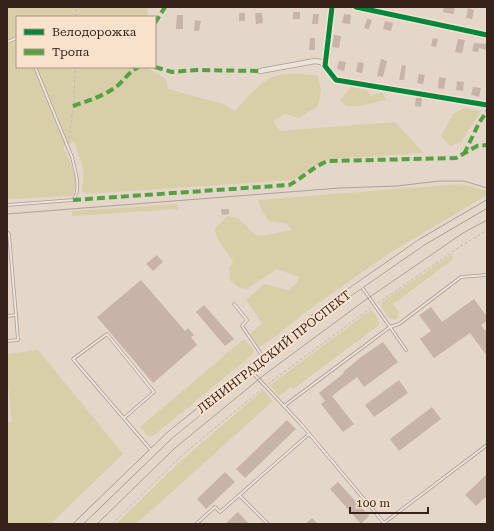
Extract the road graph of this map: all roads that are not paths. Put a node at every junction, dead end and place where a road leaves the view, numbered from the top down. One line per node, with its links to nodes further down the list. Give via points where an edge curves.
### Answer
1 (332, 7): 4 (street)
2 (356, 7): 3 (street)
3 (487, 36)
4 (326, 66): 6 (street, via 315,61); 7 (street, via 336,80)
5 (35, 68): 8 (lane, via 76,173 76,196 73,200)
6 (260, 71)
7 (487, 104)
8 (7, 204)
9 (487, 204): 12 (main road, ЛЕНИНГРАДСКИЙ ПРОСПЕКТ, via 422,242)
10 (7, 232): 14 (lane)
11 (487, 275): 16 (lane, via 461,277 399,324)
12 (360, 285): 16 (lane); 19 (main road, ЛЕНИНГРАДСКИЙ ПРОСПЕКТ)
13 (234, 304): 19 (lane, via 247,320 242,326)
14 (16, 315): 15 (lane); 17 (lane, via 18,340)
15 (7, 316)
16 (390, 327): 18 (lane); 21 (lane)
17 (7, 341)
18 (406, 350)
19 (263, 358): 20 (main road, ЛЕНИНГРАДСКИЙ ПРОСПЕКТ)
20 (250, 369): 21 (lane); 25 (main road, ЛЕНИНГРАДСКИЙ ПРОСПЕКТ)
21 (284, 406): 23 (lane)
22 (124, 418): 22 (lane, via 154,392 107,334 73,359); 25 (lane)
23 (309, 434): 26 (lane); 30 (lane)
24 (487, 445): 30 (lane)
25 (152, 451): 27 (main road, ЛЕНИНГРАДСКИЙ ПРОСПЕКТ)
26 (239, 495): 28 (lane, via 220,512 214,508); 29 (lane)
27 (78, 524)
28 (196, 524)
29 (268, 524)
30 (383, 524)

